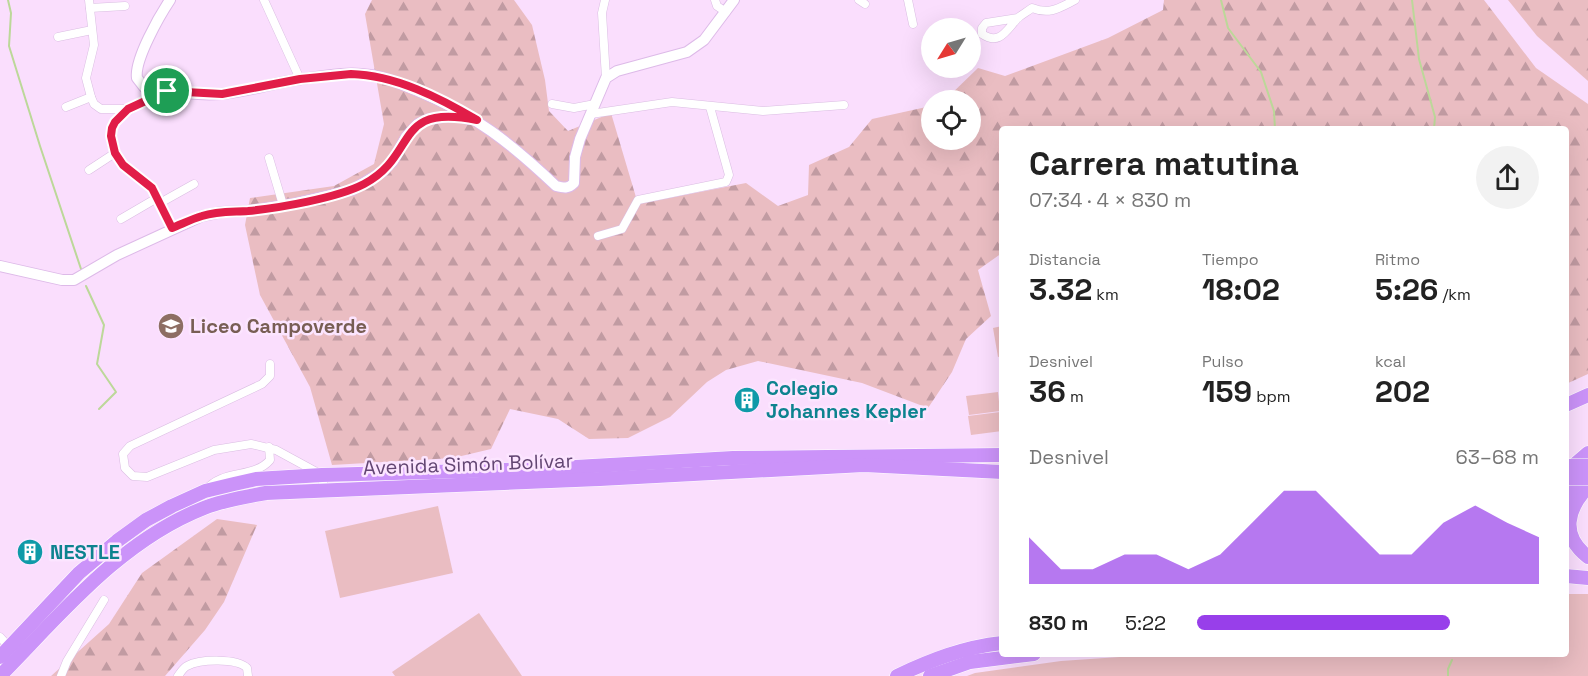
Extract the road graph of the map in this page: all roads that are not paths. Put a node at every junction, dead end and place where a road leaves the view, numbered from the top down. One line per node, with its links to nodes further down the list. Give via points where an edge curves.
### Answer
1 (170, 0): 10 (street)
2 (264, 0): 17 (street)
3 (605, 0): 16 (street, via 602,13)
4 (715, 0): 11 (street)
5 (734, 0): 11 (street)
6 (908, 0): 13 (street)
7 (1075, 0): 12 (street, via 1051,12 1032,8)
8 (89, 4): 9 (street); 14 (street)
9 (124, 6)
10 (162, 6): 18 (street, via 136,73 144,87)
11 (726, 12): 16 (street, via 704,40 687,52 617,71)
12 (1018, 18)
13 (913, 24)
14 (92, 30): 15 (street); 19 (street, via 93,54 87,78)
15 (58, 37)
16 (606, 78): 25 (street)
17 (300, 79): 18 (street, via 222,94); 26 (street, via 370,75 394,81)
18 (167, 91): 24 (street)
19 (91, 97): 22 (street); 24 (street, via 101,109)
20 (552, 104): 25 (street)
21 (844, 105): 23 (street, via 763,111)
22 (66, 107)
23 (710, 107): 25 (street, via 672,102); 35 (street, via 729,176 726,182 638,200 622,229)
24 (128, 109): 27 (street, via 112,128)
25 (593, 109): 26 (street, via 575,158 574,183 564,188 556,186)
26 (477, 120): 32 (street, via 457,116 429,119 411,131 393,161 367,182 351,190)
27 (115, 153): 29 (street); 31 (street, via 123,165 152,188)
28 (269, 158): 32 (street)
29 (89, 170)
30 (194, 184): 31 (street)
31 (158, 200): 33 (street); 34 (street)
32 (283, 205): 34 (street, via 202,216)
33 (121, 219)
34 (172, 228): 36 (street, via 74,280)
35 (598, 236)
36 (0, 266)
37 (270, 364): 40 (street, via 270,376 262,384 130,446 123,454 125,468 140,478 214,450 251,444)
38 (1588, 395): 39 (highway)
39 (1569, 404)
40 (269, 447): 47 (street); 52 (street, via 270,460 265,465 213,482)
41 (1588, 453): 45 (highway)
42 (999, 455): 47 (highway, Avenida Simón Bolívar, via 733,458 540,469)
43 (1569, 466): 44 (highway, bridge)
44 (1588, 466)
45 (1569, 469)
46 (999, 472): 51 (highway, Avenida Simón Bolívar, via 864,465)
47 (322, 475): 51 (street); 52 (highway, Avenida Simón Bolívar, via 256,479)
48 (1588, 476): 49 (highway, bridge); 53 (highway)
49 (1569, 478)
50 (1588, 487): 54 (highway, via 1574,503 1569,522 1574,542)
51 (324, 490): 62 (highway, Avenida Simón Bolívar, via 234,499 203,508 159,530 125,553)
52 (205, 491): 60 (highway, Avenida Simón Bolívar, via 146,520 117,541 79,573)
53 (1569, 492)
54 (1588, 556)
55 (1569, 576): 56 (highway)
56 (1588, 578)
57 (104, 600): 63 (street)
58 (0, 637): 60 (street)
59 (999, 643): 66 (highway, via 949,653)
60 (5, 653)
61 (1010, 657): 67 (highway, via 970,662)
62 (0, 676)
63 (61, 676)
64 (178, 676): 65 (street, via 190,664 226,660 242,663)
65 (248, 676)
66 (897, 676)
67 (930, 676)

